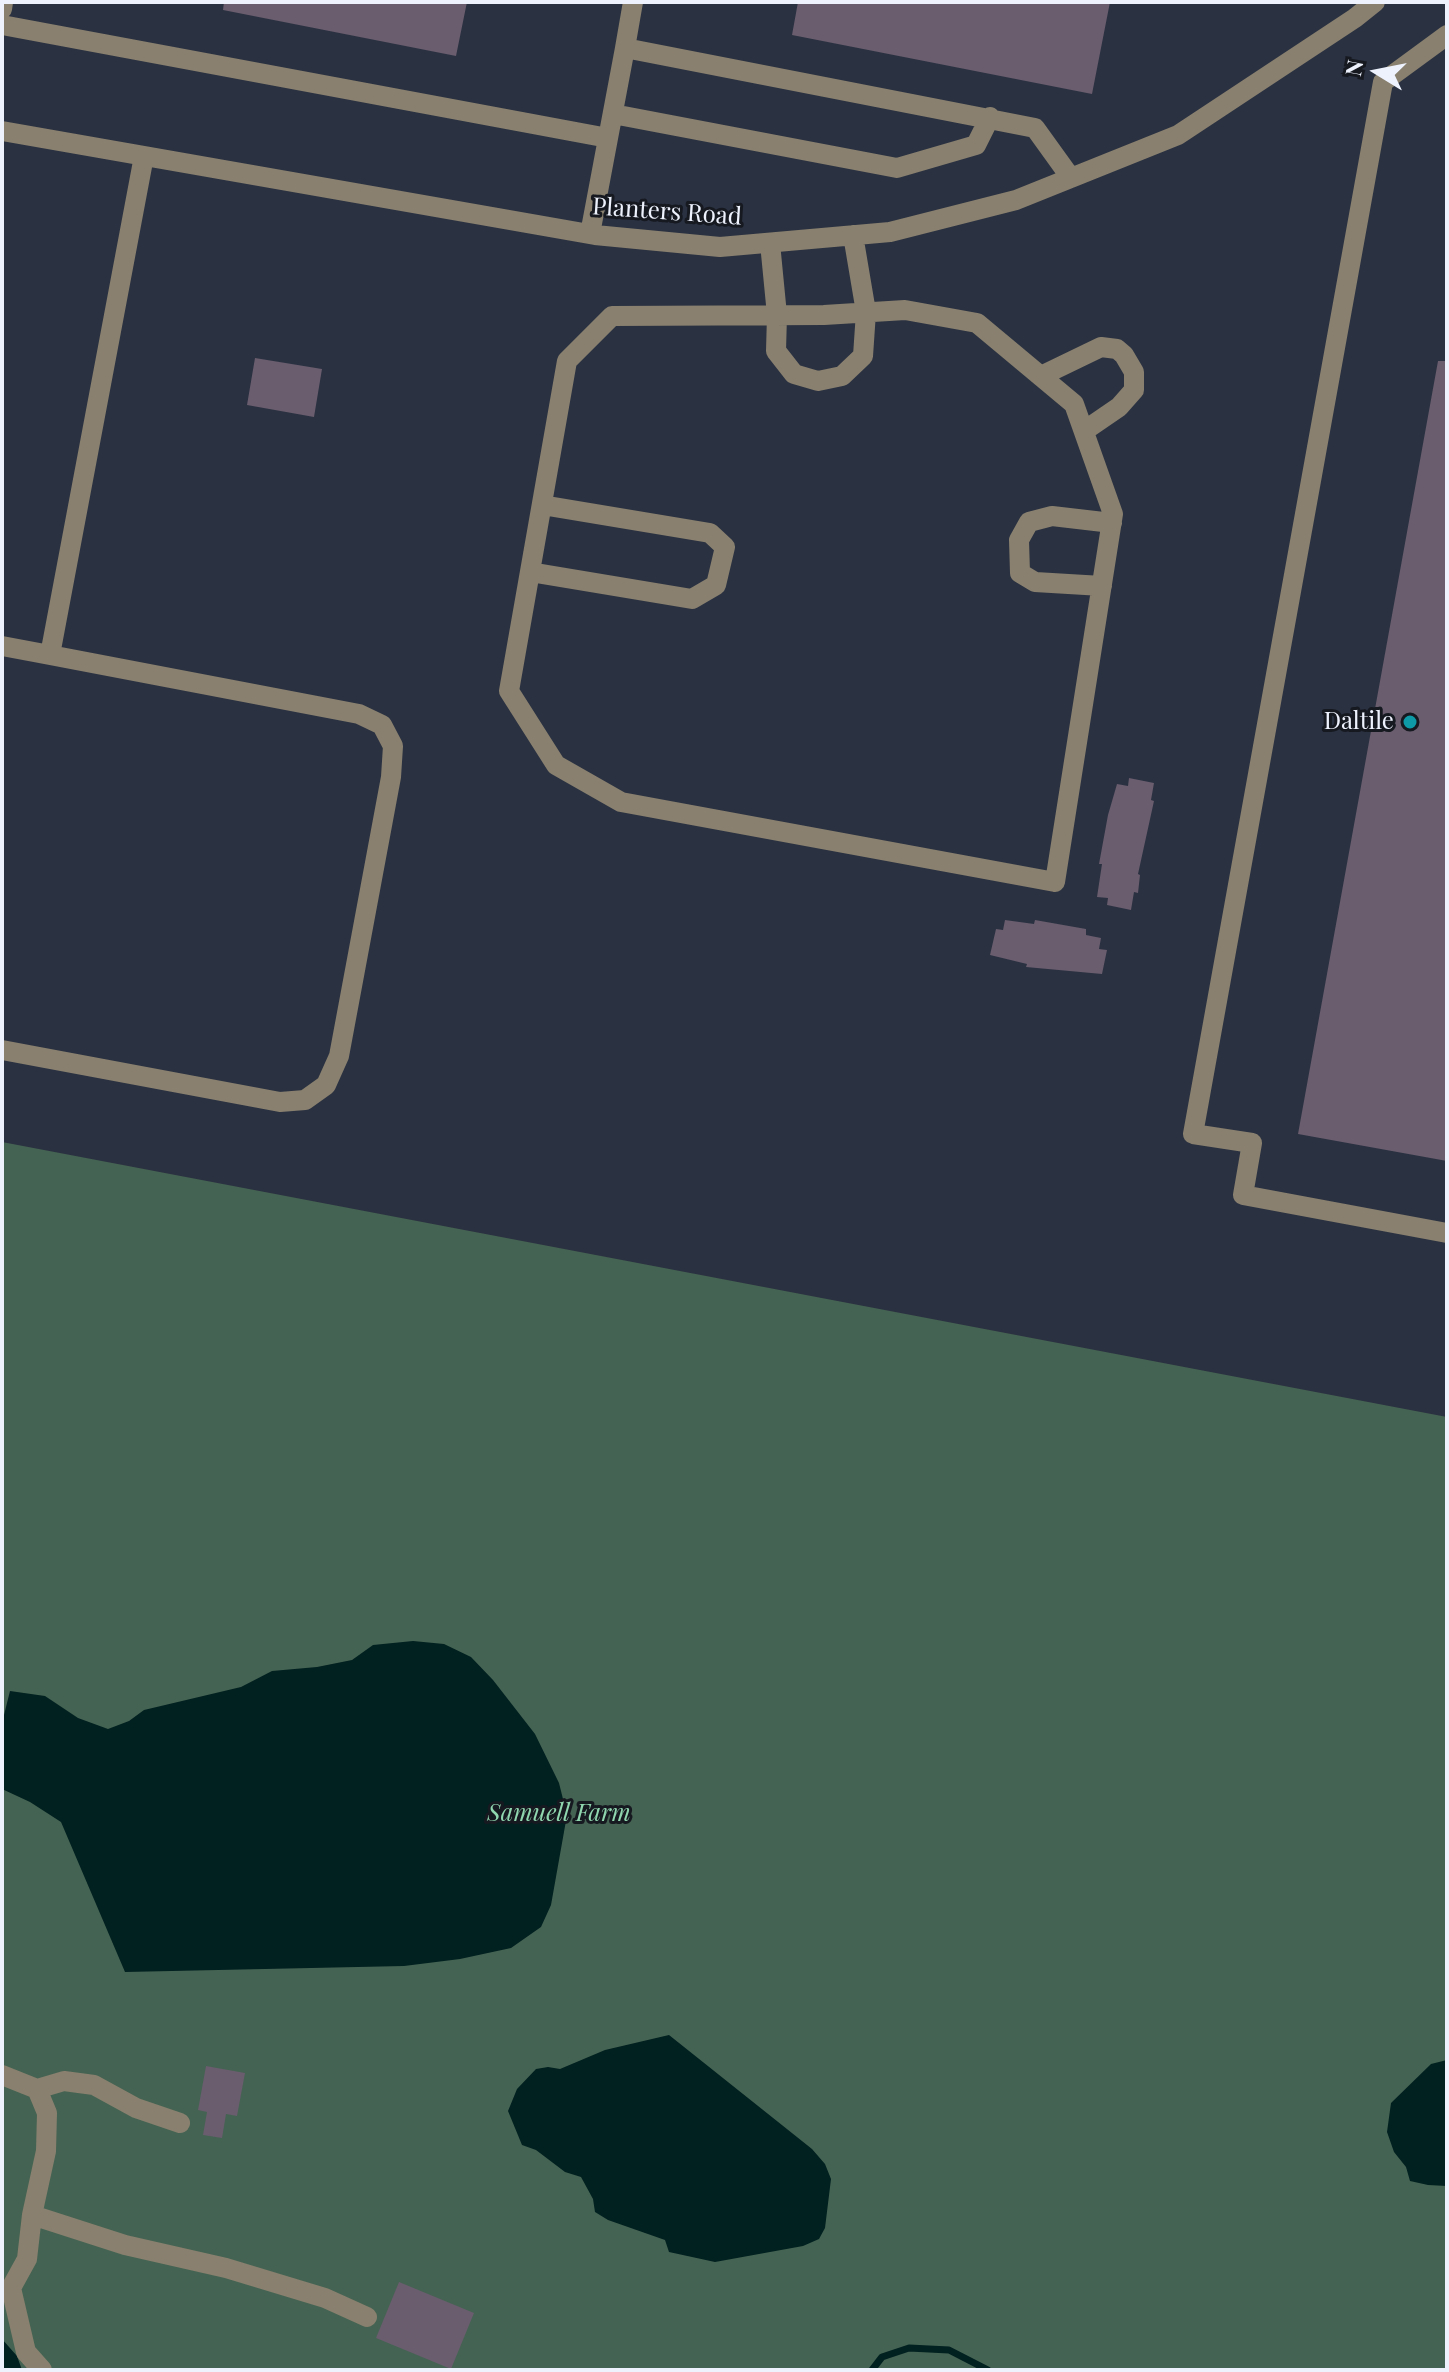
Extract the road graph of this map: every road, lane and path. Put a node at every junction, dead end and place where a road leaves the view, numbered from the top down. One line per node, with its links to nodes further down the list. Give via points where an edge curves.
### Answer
1 (3, 2): 4 (street)
2 (633, 2): 8 (street)
3 (1375, 2): 5 (street, Planters Road)
4 (2, 9)
5 (1351, 10): 14 (street, Planters Road, via 1178,135)
6 (2, 25): 12 (street)
7 (1447, 35): 29 (street, via 1383,82 1193,1134 1252,1143 1243,1195)
8 (625, 48): 9 (street); 10 (street)
9 (613, 114): 10 (street, via 897,168 976,145); 12 (street)
10 (990, 117): 14 (street, via 1035,128)
11 (2, 131): 13 (street, Planters Road)
12 (608, 138): 15 (street)
13 (144, 156): 15 (street, Planters Road); 27 (street)
14 (1071, 178): 16 (street, Planters Road, via 1016,200 890,232)
15 (590, 234): 17 (street, Planters Road, via 720,247)
16 (853, 235): 17 (street, Planters Road); 18 (street)
17 (770, 243): 19 (street)
18 (866, 312): 19 (street); 19 (street, via 863,356 842,376 818,381 794,374 776,351); 20 (street, via 905,310 977,323)
19 (777, 315): 22 (street, via 612,316 567,361)
20 (1041, 376): 21 (street, via 1074,404); 21 (street, via 1101,347 1124,355 1134,372 1134,390)
21 (1084, 431): 23 (street)
22 (542, 505): 24 (street); 24 (street, via 710,533 725,547 716,585 692,599)
23 (1112, 523): 25 (street); 25 (street, via 1052,516 1029,522 1019,540 1020,573 1035,582)
24 (530, 572): 25 (street, via 509,691 556,765 621,802 1055,882)
25 (1102, 586)
26 (2, 646): 27 (street)
27 (50, 655): 28 (street, via 359,714 382,725 393,746 391,777 339,1056 326,1085 305,1100 280,1102)
28 (2, 1050)
29 (1447, 1233)
30 (2, 2075): 31 (street)
31 (37, 2089): 32 (street, via 64,2081 94,2085 136,2108); 33 (street, via 47,2113 46,2151)
32 (180, 2123)
33 (32, 2215): 34 (street, via 27,2259); 35 (street, via 325,2298)
34 (6, 2290): 36 (street, via 26,2352)
35 (367, 2317)
36 (42, 2370)

